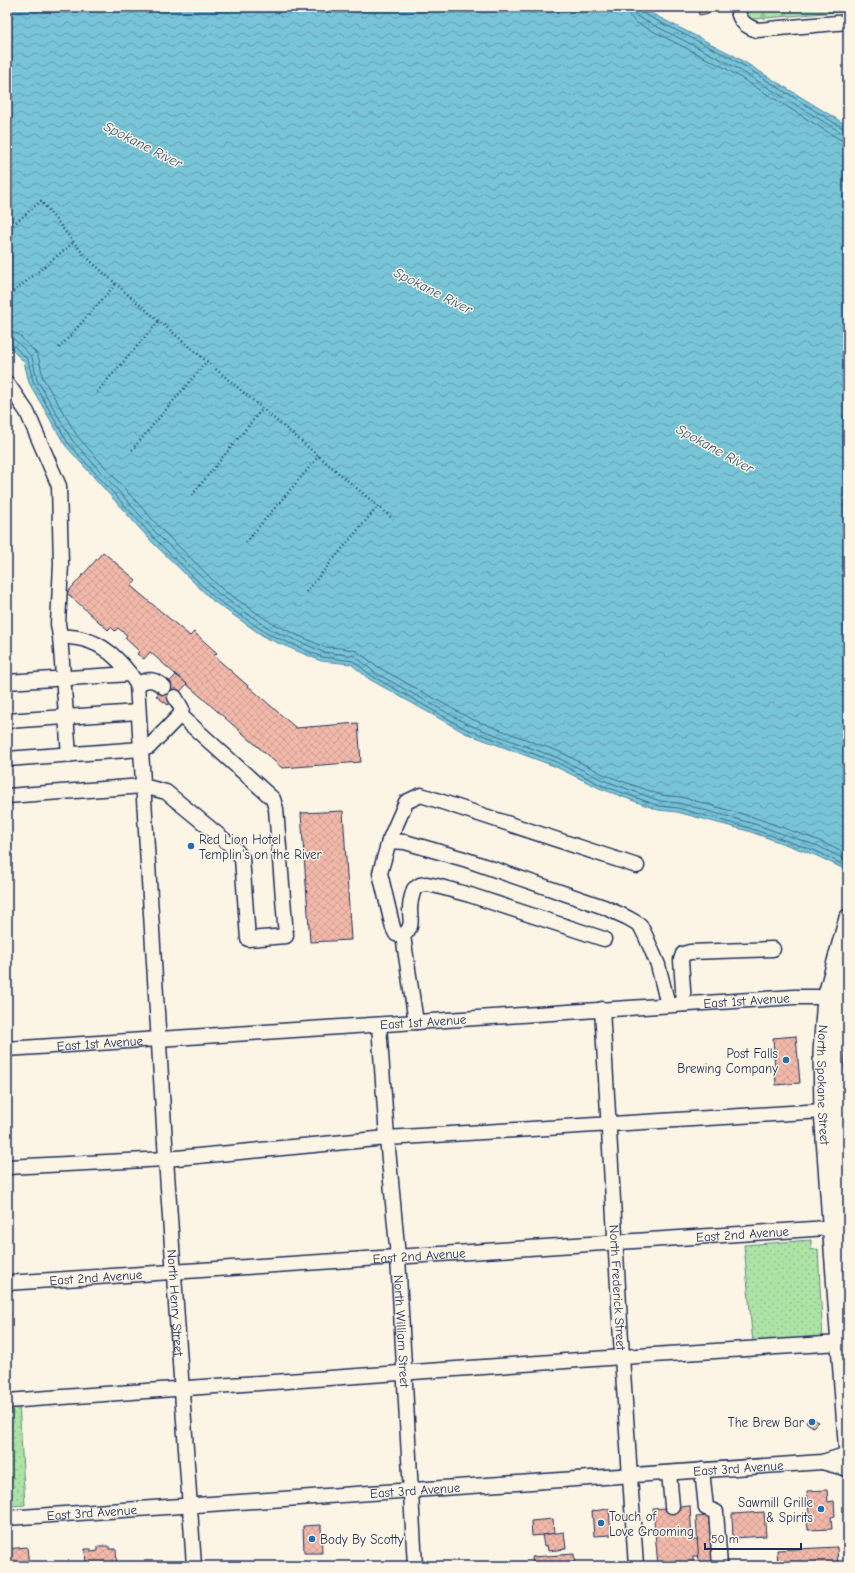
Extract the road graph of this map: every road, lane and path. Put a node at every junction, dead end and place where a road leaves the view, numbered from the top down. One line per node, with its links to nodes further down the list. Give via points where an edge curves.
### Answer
1 (737, 7): 2 (street, via 740,20 746,26 757,30)
2 (848, 22)
3 (7, 230): 4 (path, via 41,201)
4 (74, 242): 5 (path, via 84,255); 6 (path)
5 (116, 284): 7 (path); 8 (path)
6 (7, 297)
7 (159, 321): 9 (path); 11 (path)
8 (59, 348)
9 (207, 361): 12 (path); 13 (path)
10 (7, 383): 20 (street, via 27,412 59,486 62,564 58,624)
11 (97, 392)
12 (264, 408): 14 (path); 15 (path)
13 (132, 450)
14 (319, 456): 16 (path); 18 (path)
15 (192, 495)
16 (378, 506): 17 (path); 19 (path)
17 (393, 519)
18 (246, 542)
19 (306, 592)
20 (60, 636): 21 (street); 22 (street, via 83,639 104,648)
21 (63, 678): 22 (street); 23 (street); 28 (street)
22 (133, 679): 24 (street, via 157,681); 26 (street, North Henry Street)
23 (7, 682)
24 (164, 687)
25 (175, 697): 27 (street, via 182,709)
26 (138, 712): 28 (street); 30 (street, North Henry Street)
27 (180, 715): 30 (street, via 149,747); 33 (street, via 273,799 276,809 286,936 248,939 242,858 166,792)
28 (66, 717): 29 (street); 31 (street)
29 (7, 721)
30 (141, 749): 31 (street); 33 (street, North Henry Street)
31 (69, 755): 32 (street)
32 (7, 759)
33 (143, 786): 34 (street); 47 (street, North Henry Street)
34 (7, 796)
35 (389, 841): 36 (street, via 406,802 421,795); 38 (street, via 380,874 393,928 396,934); 43 (street, via 405,842 464,860 604,907 640,925 658,965)
36 (637, 866)
37 (847, 924): 41 (main road, North Spokane Street)
38 (403, 936): 39 (street, via 412,924 410,908 414,889 427,884 470,895); 45 (street)
39 (604, 939)
40 (773, 949): 42 (street, via 683,954 681,960)
41 (833, 998): 42 (street, East 1st Avenue, via 794,997); 49 (main road, North Spokane Street, via 822,1052); 54 (main road, North Spokane Street)
42 (684, 1004): 43 (street, East 1st Avenue)
43 (668, 1005): 44 (street, East 1st Avenue)
44 (602, 1009): 45 (street, East 1st Avenue); 50 (street, North Frederick Street)
45 (416, 1022): 46 (street, East 1st Avenue)
46 (379, 1025): 47 (street, East 1st Avenue); 51 (street, North William Street)
47 (159, 1040): 48 (street, East 1st Avenue); 52 (street, North Henry Street)
48 (7, 1049)
49 (823, 1111): 50 (street); 54 (main road, North Spokane Street)
50 (608, 1123): 51 (street); 55 (street, North Frederick Street)
51 (387, 1138): 52 (street); 56 (street, North William Street)
52 (166, 1159): 53 (street); 58 (street, North Henry Street)
53 (7, 1167)
54 (842, 1227): 55 (street, East 2nd Avenue); 57 (main road, North Spokane Street); 60 (main road, North Spokane Street)
55 (615, 1241): 56 (street, East 2nd Avenue); 61 (street, North Frederick Street)
56 (398, 1257): 58 (street, East 2nd Avenue); 62 (street, North William Street)
57 (848, 1262)
58 (174, 1273): 59 (street, East 2nd Avenue); 63 (street, North Henry Street)
59 (7, 1283)
60 (840, 1342): 61 (street); 65 (main road, North Spokane Street)
61 (622, 1357): 62 (street); 70 (street, North Frederick Street)
62 (405, 1373): 63 (street); 71 (street, North William Street)
63 (182, 1390): 64 (street); 72 (street, North Henry Street)
64 (7, 1401)
65 (848, 1454): 66 (street, East 3rd Avenue)
66 (822, 1462): 67 (street, East 3rd Avenue); 68 (street, East 3rd Avenue)
67 (848, 1469)
68 (702, 1470): 69 (street, East 3rd Avenue); 78 (street, via 706,1508 716,1512)
69 (669, 1473): 70 (street, East 3rd Avenue); 73 (street)
70 (630, 1476): 71 (street, East 3rd Avenue); 77 (street, North Frederick Street)
71 (410, 1490): 72 (street, East 3rd Avenue); 76 (street, North William Street)
72 (190, 1506): 74 (street, East 3rd Avenue); 75 (street, North Henry Street)
73 (672, 1506)
74 (7, 1518)
75 (194, 1566)
76 (415, 1566)
77 (636, 1566)
78 (720, 1566)

